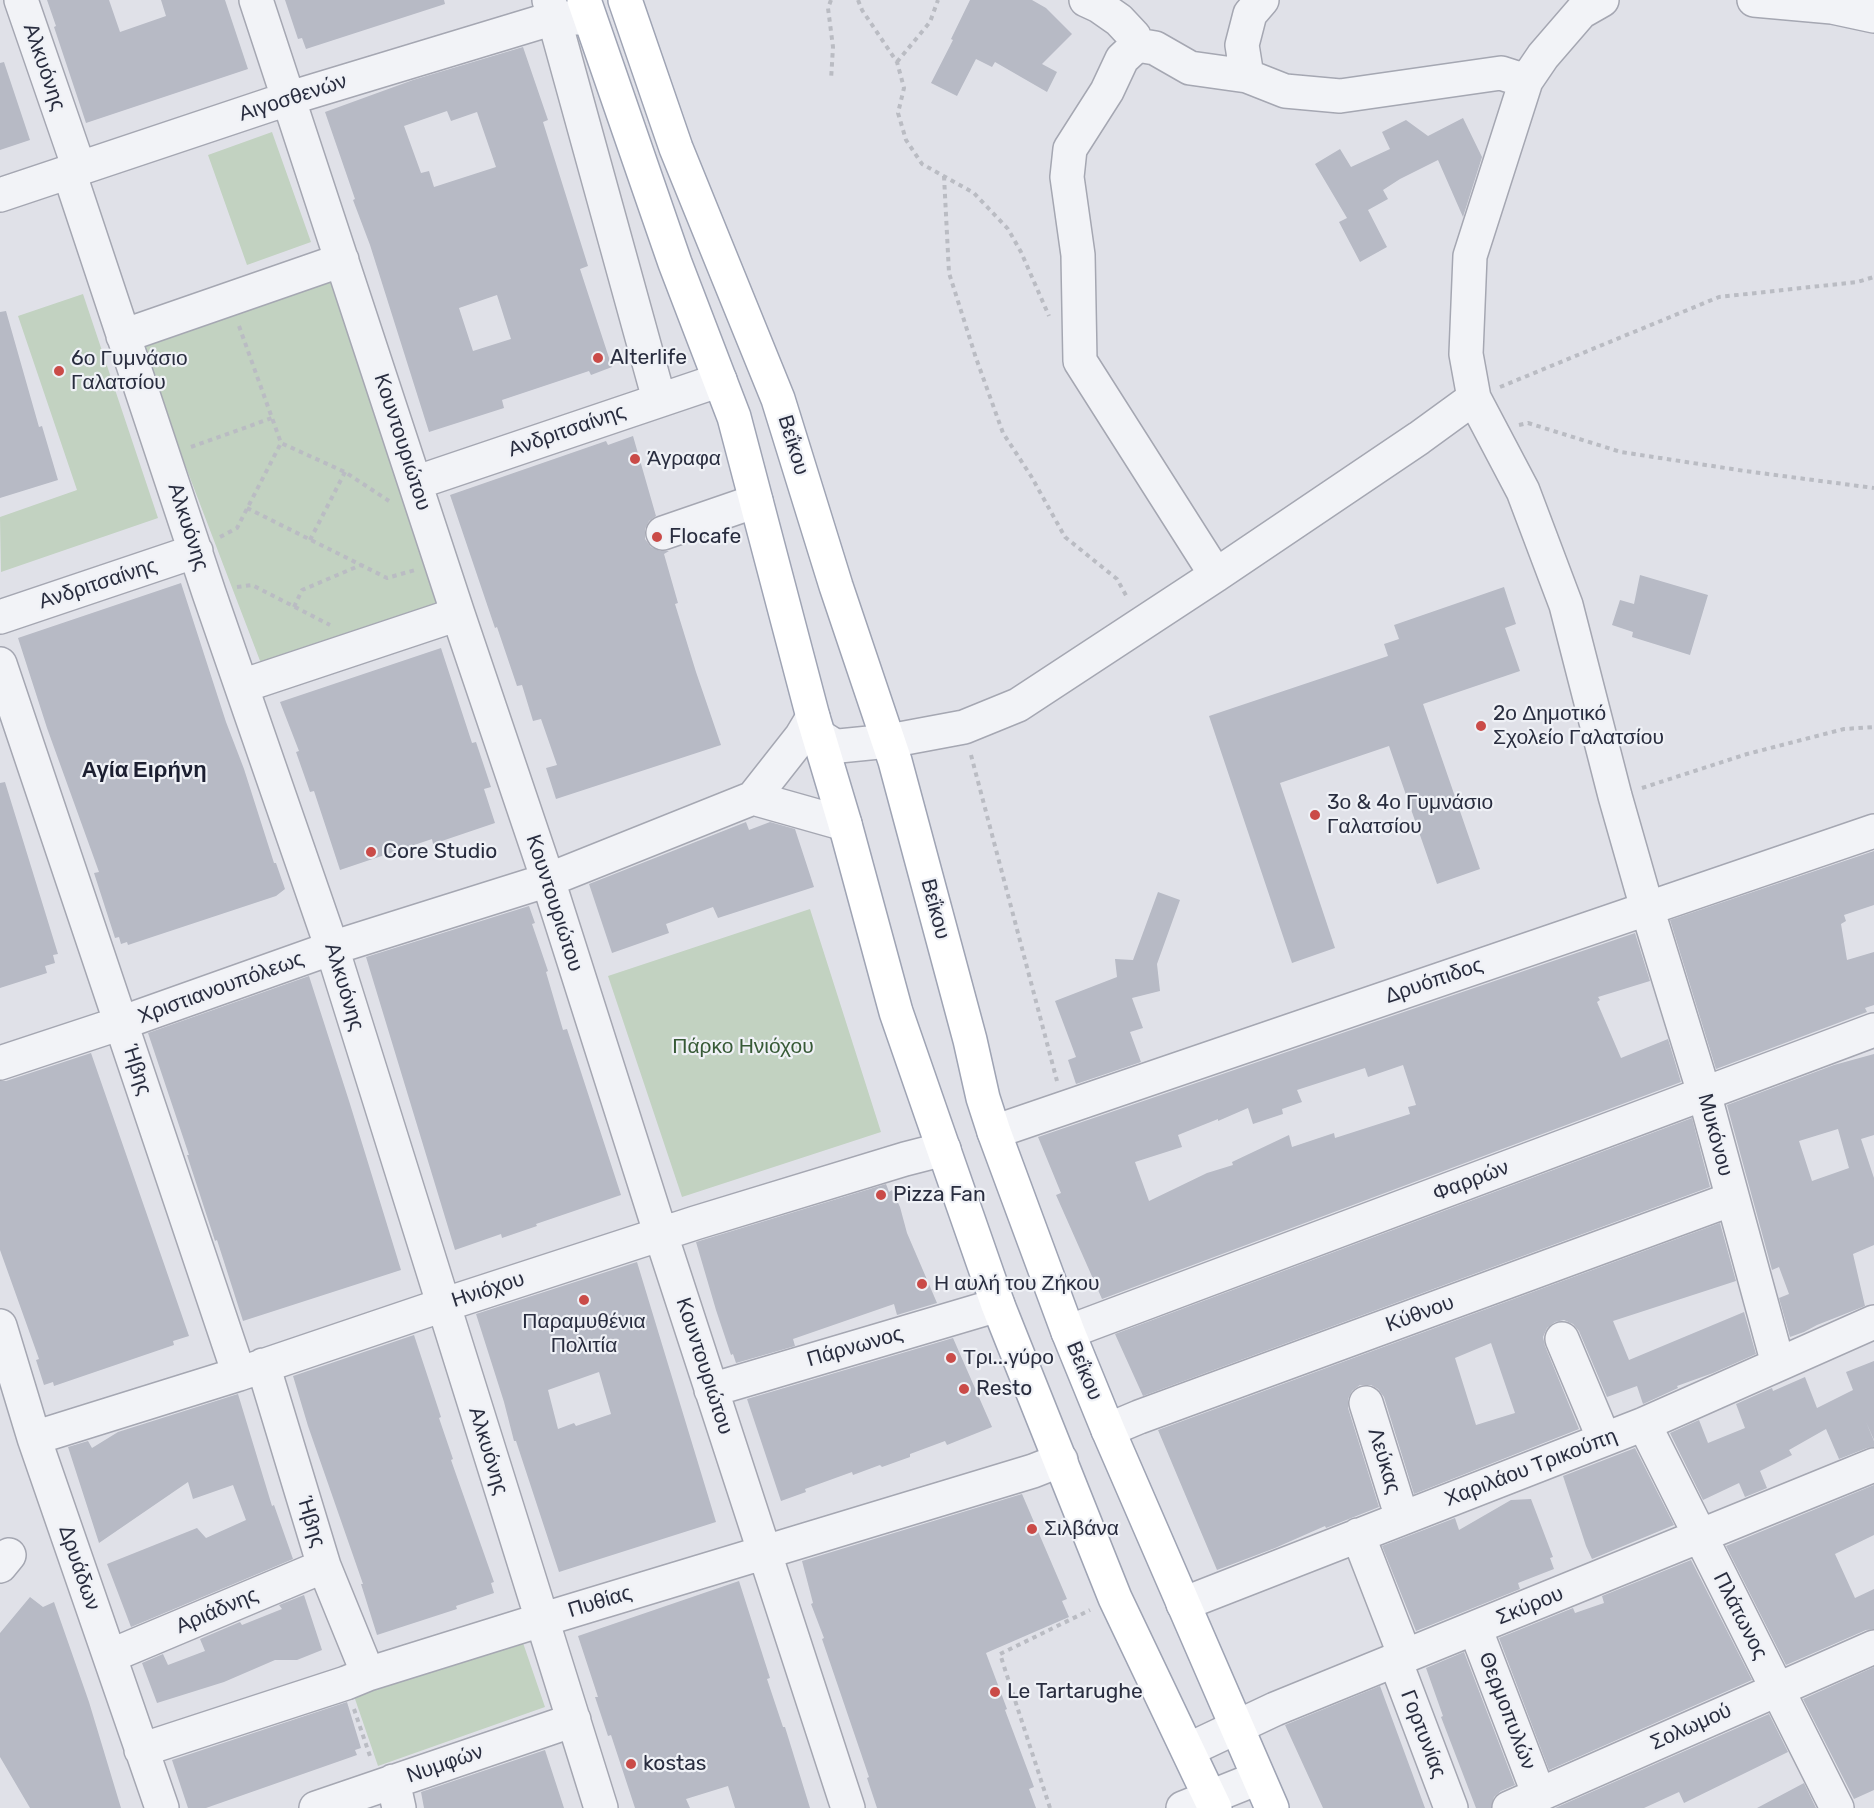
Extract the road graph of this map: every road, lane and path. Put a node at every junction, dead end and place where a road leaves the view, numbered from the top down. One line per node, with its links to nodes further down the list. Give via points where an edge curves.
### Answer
1 (21, 0): 20 (street, Αλκυόνης)
2 (256, 0): 19 (street, Κουντουριώτου)
3 (625, 0): 57 (main road, Βεΐκου, via 676,148 778,399)
4 (831, 0): 17 (path)
5 (858, 0): 15 (path)
6 (939, 0): 15 (path, via 930,22)
7 (1086, 0): 14 (street, via 1119,21)
8 (1262, 0): 16 (street, via 1250,14 1242,45)
9 (1602, 0): 18 (street, Μυκόνου, via 1581,12)
10 (1754, 0): 13 (street, via 1832,7)
11 (552, 9): 12 (street, Αιγοσθενών); 19 (street, Αιγοσθενών); 30 (street)
12 (587, 9): 28 (main road)
13 (1874, 16)
14 (1137, 45): 16 (street, via 1155,48 1190,68); 45 (street, via 1122,59 1107,91 1070,149 1067,177 1078,255 1080,361)
15 (897, 62): 21 (path, via 904,88 898,113 906,140 922,164)
16 (1247, 76): 18 (street, via 1286,91 1340,96 1501,73)
17 (831, 80)
18 (1526, 81): 29 (street, Μυκόνου, via 1470,256 1466,354)
19 (290, 98): 20 (street, Αιγοσθενών); 23 (street, Κουντουριώτου)
20 (74, 170): 22 (street, Αιγοσθενών); 27 (street, Αλκυόνης)
21 (944, 176): 26 (path, via 975,193 1008,229); 50 (path, via 949,273 1003,433 1065,537 1117,579)
22 (0, 195)
23 (342, 260): 25 (street); 37 (street, Κουντουριώτου)
24 (1874, 277): 29 (path, via 1719,297)
25 (230, 299): 27 (street); 31 (path)
26 (1054, 324)
27 (123, 336): 34 (street, Αλκυόνης)
28 (720, 380): 30 (street, Ανδριτσαίνης); 38 (main road)
29 (1474, 398): 32 (street, Μυκόνου); 45 (street)
30 (659, 399): 37 (street, Ανδριτσαίνης)
31 (272, 418): 33 (path); 34 (path)
32 (1491, 429): 36 (path, via 1528,423 1621,452); 58 (street, Μυκόνου, via 1523,491 1566,605)
33 (281, 442): 35 (path); 39 (path)
34 (164, 456): 42 (street, Αλκυόνης)
35 (345, 472): 37 (path); 41 (path)
36 (1874, 488)
37 (404, 493): 43 (street, Κουντουριώτου)
38 (756, 501): 40 (street); 54 (main road)
39 (247, 508): 41 (path); 42 (path, via 237,528)
40 (663, 533)
41 (310, 540): 44 (path)
42 (196, 551): 46 (street, Αλκυόνης); 49 (street, Ανδριτσαίνης)
43 (441, 562): 44 (path, via 387,578); 48 (street, Κουντουριώτου)
44 (361, 565): 47 (path, via 303,590)
45 (1216, 575): 50 (street)
46 (209, 593): 47 (path, via 252,585); 53 (street, Αλκυόνης)
47 (294, 606): 51 (path, via 339,629)
48 (458, 614): 51 (street); 62 (street, Κουντουριώτου)
49 (0, 617)
50 (1143, 624): 55 (street, via 1018,705)
51 (349, 650): 53 (street)
52 (0, 664): 65 (street, Ήβης)
53 (242, 686): 64 (street, Αλκυόνης)
54 (816, 727): 57 (street, via 833,745); 59 (street, Χριστιανουπόλεως, via 801,737); 60 (main road)
55 (964, 727): 57 (street); 69 (path)
56 (1874, 727): 58 (path, via 1844,729 1748,754)
57 (889, 741): 70 (main road, Βεΐκου)
58 (1615, 796): 63 (street, Μυκόνου)
59 (753, 798): 60 (street); 62 (street, Χριστιανουπόλεως)
60 (845, 824): 71 (main road, via 896,1012)
61 (1874, 831): 63 (street, Δρυόπιδος)
62 (548, 880): 64 (street, Χριστιανουπόλεως); 73 (street, Κουντουριώτου)
63 (1647, 908): 68 (street, Μυκόνου); 69 (street, Δρυόπιδος)
64 (332, 948): 65 (street, Χριστιανουπόλεως); 74 (street, Αλκυόνης)
65 (122, 1023): 67 (street, Χριστιανουπόλεως); 81 (street, Ήβης)
66 (1874, 1030): 68 (street, Φαρρών)
67 (0, 1063)
68 (1704, 1093): 72 (street, Μυκόνου); 78 (street, Φαρρών)
69 (1064, 1108): 70 (street, Δρυόπιδος)
70 (994, 1132): 78 (main road, Βεΐκου)
71 (944, 1149): 73 (street, Ηνιόχου); 75 (main road)
72 (1732, 1199): 80 (street, Μυκόνου); 85 (street, Κύθνου)
73 (661, 1235): 74 (street, Ηνιόχου); 82 (street, Κουντουριώτου)
74 (443, 1305): 81 (street, Ηνιόχου); 97 (street, Αλκυόνης)
75 (999, 1305): 82 (street, Πάρνωνος); 88 (main road)
76 (1874, 1322): 80 (street, Χαριλάου Τρικούπη)
77 (0, 1326): 86 (street, Δρυάδων)
78 (1068, 1332): 85 (main road, Βεΐκου)
79 (1562, 1340): 87 (street)
80 (1778, 1364): 84 (street, Χαριλάου Τρικούπη)
81 (251, 1369): 86 (street, Ηνιόχου); 94 (street, Ήβης)
82 (711, 1389): 93 (street, Κουντουριώτου)
83 (1366, 1403): 90 (street, Λεύκας)
84 (1644, 1424): 87 (street, Χαριλάου Τρικούπη); 92 (street, Πλάτωνος)
85 (1108, 1430): 95 (main road, Βεΐκου)
86 (34, 1438): 100 (street, Δρυάδων)
87 (1604, 1439): 90 (street, Χαριλάου Τρικούπη)
88 (1061, 1460): 93 (street, Πυθίας); 107 (main road, via 1115,1598)
89 (1874, 1465): 92 (street, Σκύρου)
90 (1402, 1518): 91 (street, Χαριλάου Τρικούπη)
91 (1358, 1535): 95 (street, Χαριλάου Τρικούπη); 101 (street, Γορτυνίας)
92 (1700, 1536): 98 (street, Σκύρου); 103 (street, Πλάτωνος)
93 (765, 1553): 97 (street, Πυθίας); 115 (street, Κουντουριώτου)
94 (324, 1566): 100 (street, Αριάδνης); 102 (street, Ήβης)
95 (1183, 1604): 105 (main road, Βεΐκου)
96 (1093, 1608): 116 (path, via 1000,1654)
97 (542, 1620): 102 (street, Πυθίας); 104 (street, Αλκυόνης)
98 (1475, 1628): 101 (street, Σκύρου); 110 (street, Θερμοπυλών)
99 (1874, 1647): 103 (street, Σολωμού)
100 (110, 1656): 106 (street, Δρυάδων)
101 (1400, 1658): 105 (street, Σκύρου); 118 (street, Γορτυνίας)
102 (357, 1679): 106 (street, Πυθίας); 109 (path)
103 (1777, 1689): 110 (street, Σολωμού); 120 (street, Πλάτωνος)
104 (574, 1720): 109 (street, Νυμφών); 114 (street, Αλκυόνης)
105 (1236, 1727): 107 (street, Σκύρου); 108 (main road, Βεΐκου)
106 (141, 1750): 112 (street, Δρυάδων)
107 (1188, 1750): 111 (main road)
108 (1258, 1778): 111 (street); 117 (main road, Βεΐκου)
109 (391, 1792): 113 (street, Νυμφών)
110 (1539, 1795): 119 (street, Σολωμού)
111 (1203, 1805)
112 (162, 1808)
113 (316, 1808)
114 (601, 1808)
115 (848, 1808)
116 (1050, 1808)
117 (1272, 1808)
118 (1451, 1808)
119 (1509, 1808)
120 (1837, 1808)

